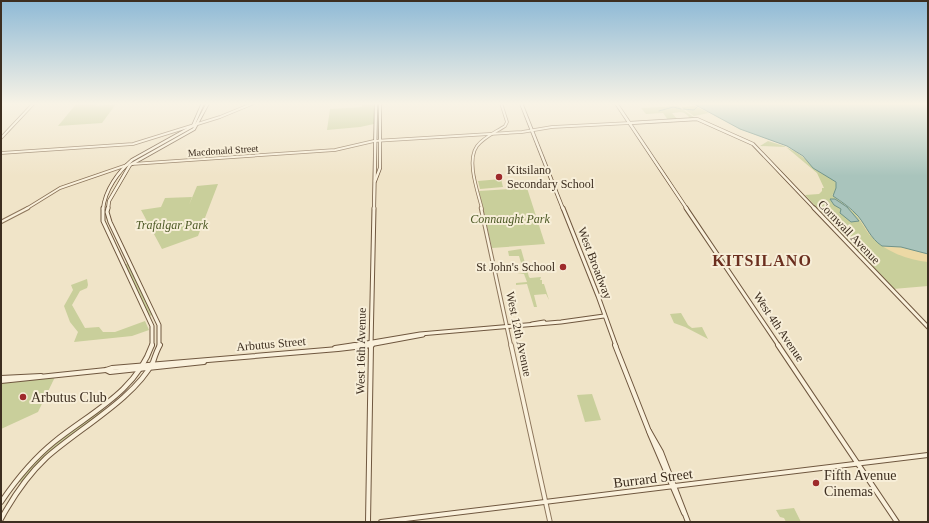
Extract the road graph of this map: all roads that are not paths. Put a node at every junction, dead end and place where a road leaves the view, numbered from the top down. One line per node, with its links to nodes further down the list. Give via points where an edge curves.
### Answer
1 (11, 127): 14 (street)
2 (186, 127): 17 (street, via 133,144)
3 (189, 127): 20 (main road)
4 (195, 127): 18 (main road)
5 (376, 127): 15 (main road, West 16th Avenue)
6 (380, 127): 16 (main road, West 16th Avenue)
7 (500, 127): 13 (street)
8 (531, 127): 12 (main road, West Broadway)
9 (566, 127): 12 (street, Macdonald Street)
10 (633, 127): 33 (main road, West 4th Avenue)
11 (717, 127): 25 (main road, Cornwall Avenue, via 749,141 758,148)
12 (532, 131): 13 (street, Macdonald Street); 23 (main road, West Broadway)
13 (491, 134): 16 (street, Macdonald Street); 24 (street, West 12th Avenue, via 473,151 472,166)
14 (1, 138)
15 (376, 141): 16 (street, Macdonald Street); 19 (street, Macdonald Street, via 335,150); 21 (main road, West 16th Avenue)
16 (380, 141): 21 (main road, West 16th Avenue, via 380,170)
17 (1, 153)
18 (137, 160): 19 (main road); 20 (main road)
19 (138, 164): 20 (street, Macdonald Street)
20 (129, 165): 22 (street, Macdonald Street, via 60,188); 27 (main road, via 122,170 104,200 101,214 152,326 154,342); 28 (main road, via 111,198 107,212 160,325 161,343)
21 (375, 181): 26 (main road, West 16th Avenue)
22 (1, 222)
23 (605, 317): 24 (main road, Arbutus Street); 34 (main road, West Broadway, via 649,431)
24 (507, 326): 26 (main road, Arbutus Street, via 423,335); 36 (street, West 12th Avenue)
25 (928, 327)
26 (371, 344): 28 (main road, Arbutus Street); 38 (main road, West 16th Avenue)
27 (143, 367): 28 (main road, Arbutus Street); 29 (main road, Arbutus Street, via 110,372 106,370); 35 (main road, via 119,392 39,457)
28 (150, 367): 37 (main road, via 124,395 46,459 19,491)
29 (42, 376): 30 (main road, Arbutus Street); 31 (main road, Arbutus Street)
30 (1, 378)
31 (1, 381)
32 (928, 455): 33 (main road, Burrard Street)
33 (858, 463): 34 (main road, Burrard Street); 42 (main road, West 4th Avenue)
34 (674, 487): 36 (main road, Burrard Street); 41 (main road, West Broadway)
35 (1, 502)
36 (545, 502): 39 (main road, Burrard Street); 40 (street, West 12th Avenue)
37 (1, 520)
38 (368, 522)
39 (381, 522)
40 (550, 522)
41 (688, 522)
42 (898, 522)

